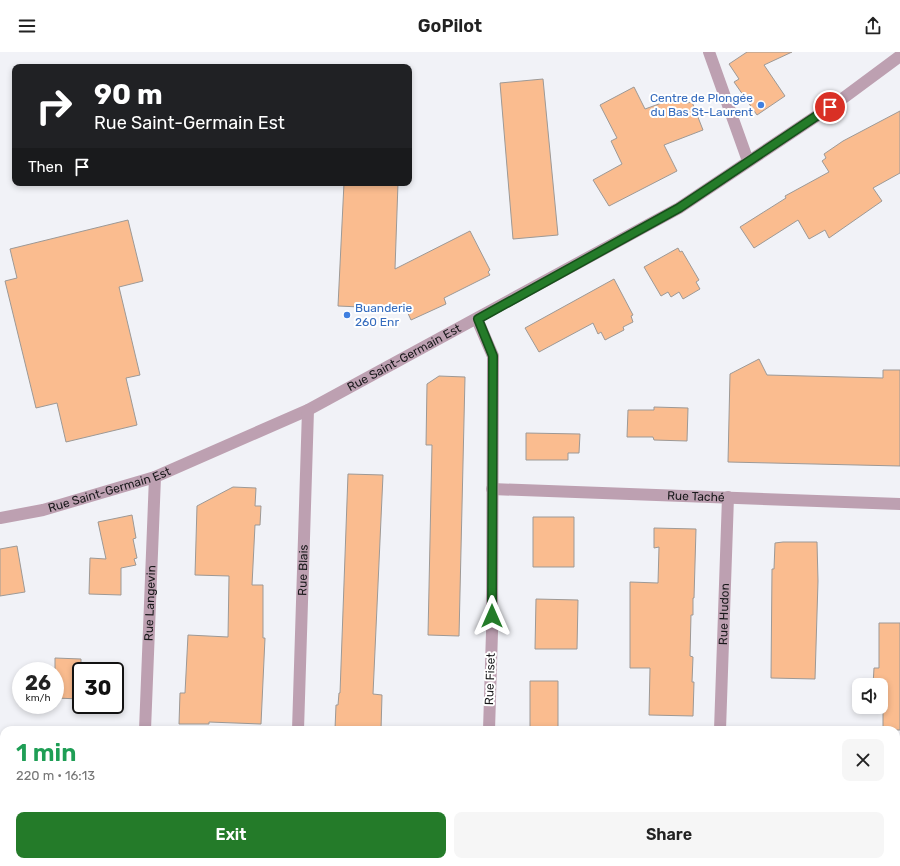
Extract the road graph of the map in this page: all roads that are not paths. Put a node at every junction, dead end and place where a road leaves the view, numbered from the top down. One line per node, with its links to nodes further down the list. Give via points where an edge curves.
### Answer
1 (709, 52): 3 (street)
2 (900, 56): 3 (street, Rue Saint-Germain Est, via 842,99)
3 (748, 161): 4 (street, Rue Saint-Germain Est, via 679,208)
4 (478, 319): 5 (street, Rue Saint-Germain Est); 7 (street, Rue Fiset, via 493,356)
5 (308, 410): 6 (street, Rue Saint-Germain Est); 12 (street, Rue Blais)
6 (155, 477): 10 (street, Rue Saint-Germain Est, via 43,510); 11 (street, Rue Langevin)
7 (492, 489): 8 (street, Rue Taché); 13 (street, Rue Fiset)
8 (728, 497): 9 (street, Rue Taché); 14 (street, Rue Hudon)
9 (900, 504)
10 (0, 518)
11 (145, 726)
12 (298, 726)
13 (489, 726)
14 (720, 726)

